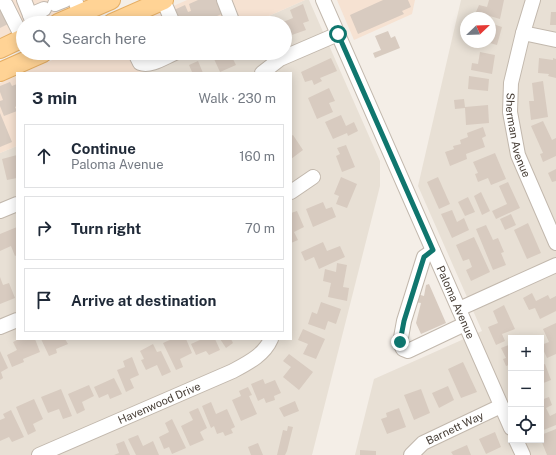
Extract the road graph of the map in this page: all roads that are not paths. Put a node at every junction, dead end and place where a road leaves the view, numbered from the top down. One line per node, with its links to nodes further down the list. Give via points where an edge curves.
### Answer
1 (0, 0): 19 (street, via 6,5)
2 (111, 0): 11 (main road)
3 (114, 0): 15 (main road)
4 (163, 0): 10 (main road); 17 (street)
5 (224, 0): 18 (street)
6 (323, 0): 20 (street, Paloma Avenue)
7 (533, 0): 21 (street, Sherman Avenue)
8 (25, 1): 12 (street)
9 (55, 4): 13 (street)
10 (136, 6): 16 (main road)
11 (78, 7): 14 (main road)
12 (30, 16)
13 (36, 16)
14 (67, 16)
15 (117, 16)
16 (125, 16)
17 (170, 16)
18 (230, 16)
19 (16, 25)
20 (338, 34): 25 (street); 37 (street, Paloma Avenue)
21 (523, 34): 22 (street); 36 (street, Sherman Avenue, via 511,83 510,112 518,155)
22 (556, 40)
23 (16, 42): 24 (main road)
24 (0, 49)
25 (292, 54)
26 (27, 60): 30 (main road)
27 (138, 60): 28 (street, via 144,64)
28 (158, 60)
29 (279, 60): 31 (street)
30 (0, 72)
31 (263, 72)
32 (313, 177): 33 (street)
33 (292, 191)
34 (16, 204): 35 (street)
35 (0, 211)
36 (556, 243)
37 (433, 250): 39 (street, Paloma Avenue); 41 (street, via 424,257 404,321 400,342 403,349 408,351)
38 (556, 265): 39 (street)
39 (459, 310): 41 (street, Paloma Avenue)
40 (16, 320): 42 (street)
41 (465, 324): 44 (street, Paloma Avenue)
42 (0, 328)
43 (270, 340): 47 (street, Havenwood Drive, via 255,359 233,371)
44 (501, 406): 45 (street, Paloma Avenue); 48 (street, Barnett Way, via 423,443)
45 (508, 421)
46 (517, 443): 49 (street)
47 (39, 455)
48 (411, 455)
49 (523, 455)

